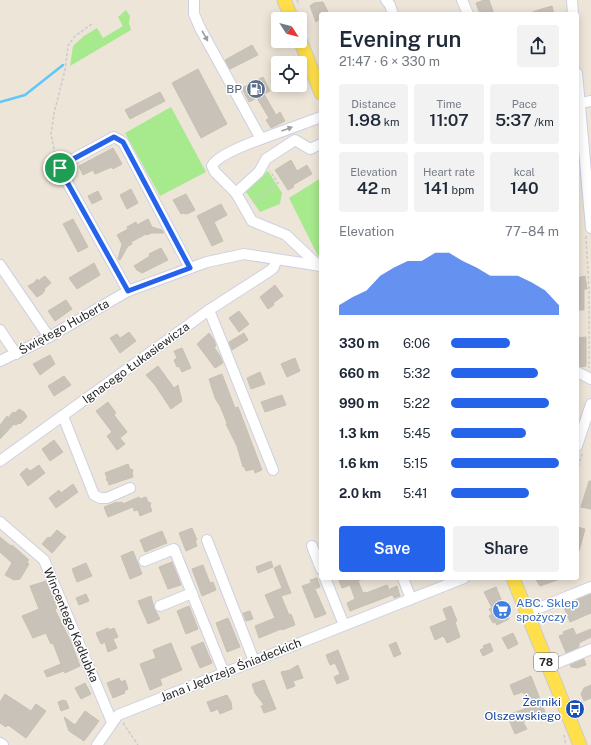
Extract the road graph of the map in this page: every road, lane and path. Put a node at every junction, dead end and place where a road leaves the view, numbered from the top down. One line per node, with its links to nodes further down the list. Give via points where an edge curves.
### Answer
1 (194, 0): 17 (street, one-way to 17, via 194,14 200,28)
2 (284, 0): 6 (main road)
3 (386, 0): 7 (street)
4 (462, 0): 8 (street)
5 (572, 0): 9 (street)
6 (289, 12)
7 (392, 12)
8 (467, 12)
9 (573, 12)
10 (93, 23): 20 (path, via 74,37 68,46 51,134)
11 (303, 48): 12 (main road)
12 (319, 88)
13 (591, 101): 14 (street)
14 (579, 103)
15 (579, 113): 23 (street)
16 (319, 118): 17 (street, one-way to 16)
17 (261, 139): 21 (street, via 214,161 212,166 215,172)
18 (319, 145): 19 (street, via 310,149 295,140)
19 (264, 162): 21 (street, via 259,172); 22 (path, via 278,184)
20 (60, 168): 27 (street, via 114,137 123,142); 29 (street)
21 (236, 193): 22 (street)
22 (244, 207): 25 (street, via 252,221 286,235)
23 (591, 228)
24 (276, 260): 26 (street, Świętego Huberta); 27 (street, Świętego Huberta, via 244,254); 31 (street, Ignacego Łukasiewicza, via 271,270)
25 (319, 265)
26 (319, 266)
27 (190, 268): 29 (street, Świętego Huberta)
28 (1, 269): 33 (street)
29 (128, 291): 33 (street, Świętego Huberta)
30 (589, 292): 36 (path, via 589,368)
31 (209, 310): 39 (street, Ignacego Łukasiewicza); 42 (street)
32 (0, 330): 34 (street)
33 (49, 337): 34 (street, Świętego Huberta)
34 (16, 354): 35 (street, Świętego Huberta)
35 (0, 361)
36 (580, 371): 37 (street)
37 (591, 379)
38 (591, 404): 40 (street)
39 (64, 416): 41 (street, Ignacego Łukasiewicza); 43 (street, via 94,495 107,498)
40 (579, 440)
41 (0, 461)
42 (273, 470)
43 (130, 488)
44 (0, 522): 63 (street, Wincentego Kadłubka, via 44,560)
45 (207, 540): 60 (street)
46 (312, 546): 48 (street)
47 (144, 561): 54 (street, via 174,550)
48 (319, 564)
49 (326, 580): 58 (street)
50 (404, 580): 55 (street)
51 (459, 580): 55 (street, Jana i Jędrzeja Śniadeckich)
52 (513, 580): 57 (main road, 78)
53 (591, 587): 57 (street)
54 (192, 593): 56 (street); 62 (street)
55 (411, 599): 58 (street, Jana i Jędrzeja Śniadeckich)
56 (160, 606)
57 (527, 613): 61 (main road, 78)
58 (344, 626): 60 (street, Jana i Jędrzeja Śniadeckich)
59 (591, 649): 61 (street)
60 (254, 661): 62 (street, Jana i Jędrzeja Śniadeckich)
61 (548, 667): 68 (main road, 78)
62 (224, 673): 63 (street, Jana i Jędrzeja Śniadeckich)
63 (115, 718): 66 (street); 67 (path)
64 (0, 743): 65 (street)
65 (3, 745)
66 (97, 745)
67 (138, 745)
68 (580, 745)

